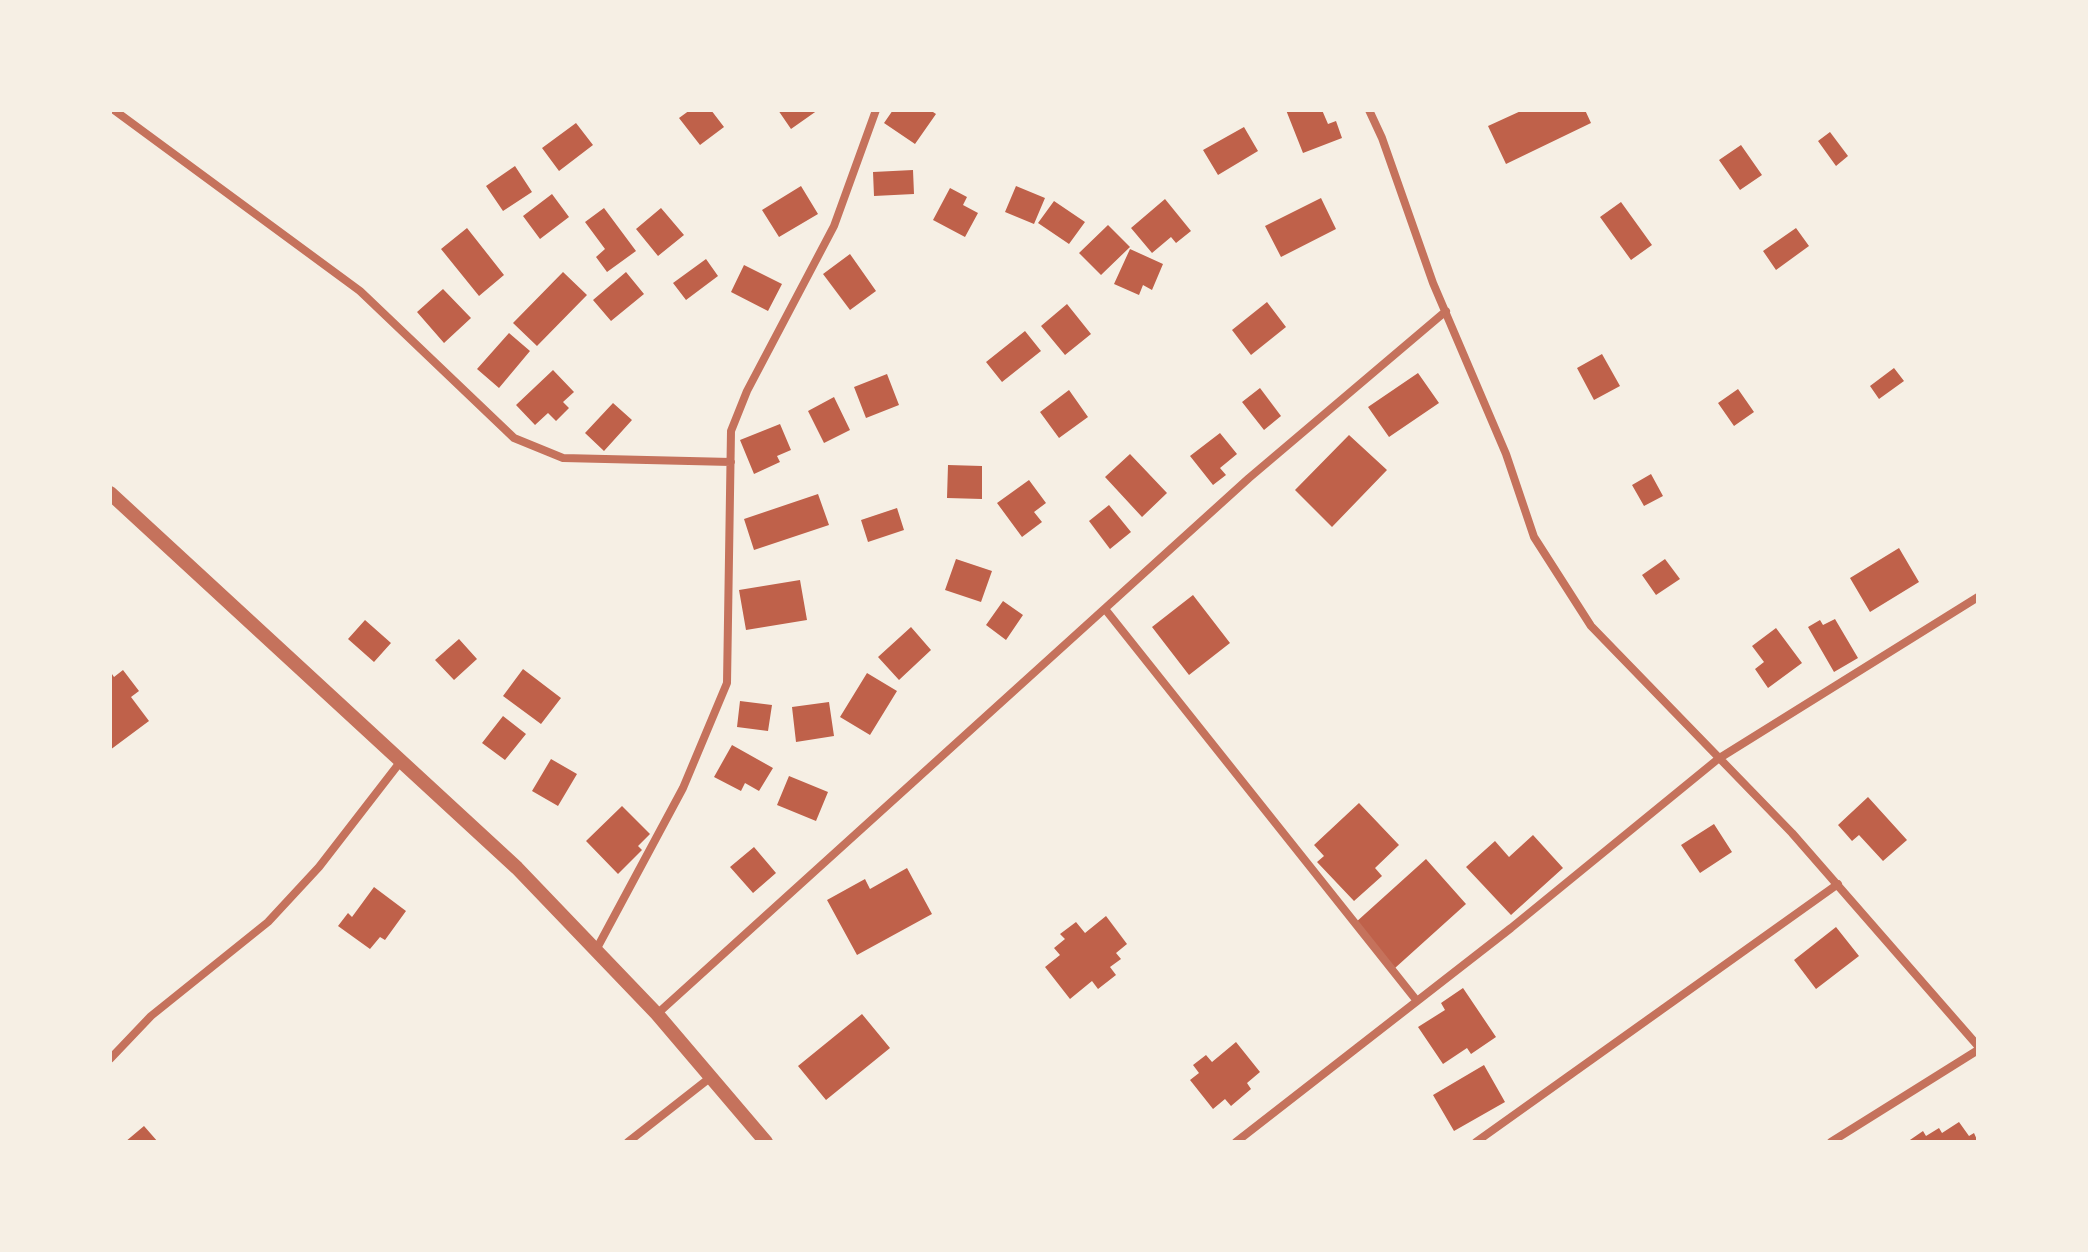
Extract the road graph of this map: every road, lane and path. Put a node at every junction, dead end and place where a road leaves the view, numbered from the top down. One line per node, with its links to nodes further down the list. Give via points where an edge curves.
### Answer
1 (114, 110): 5 (street, via 360,291 514,438 563,458)
2 (876, 110): 5 (street, via 834,226 747,391 731,431)
3 (1369, 110): 4 (street)
4 (1446, 311): 8 (street); 9 (street, via 1506,454 1534,537 1591,626)
5 (731, 462): 12 (street, via 727,683 683,788)
6 (110, 493): 10 (street)
7 (1978, 597): 9 (street)
8 (1105, 609): 13 (street); 14 (street)
9 (1718, 759): 11 (street); 13 (street)
10 (401, 761): 12 (street); 16 (street, via 319,867 268,922 151,1016)
11 (1838, 884): 15 (street); 21 (street)
12 (596, 950): 14 (street)
13 (1417, 1001): 20 (street)
14 (657, 1014): 17 (street)
15 (1978, 1048): 22 (street)
16 (110, 1059)
17 (711, 1077): 18 (street); 19 (street)
18 (628, 1142)
19 (766, 1142)
20 (1236, 1142)
21 (1476, 1142)
22 (1831, 1142)

